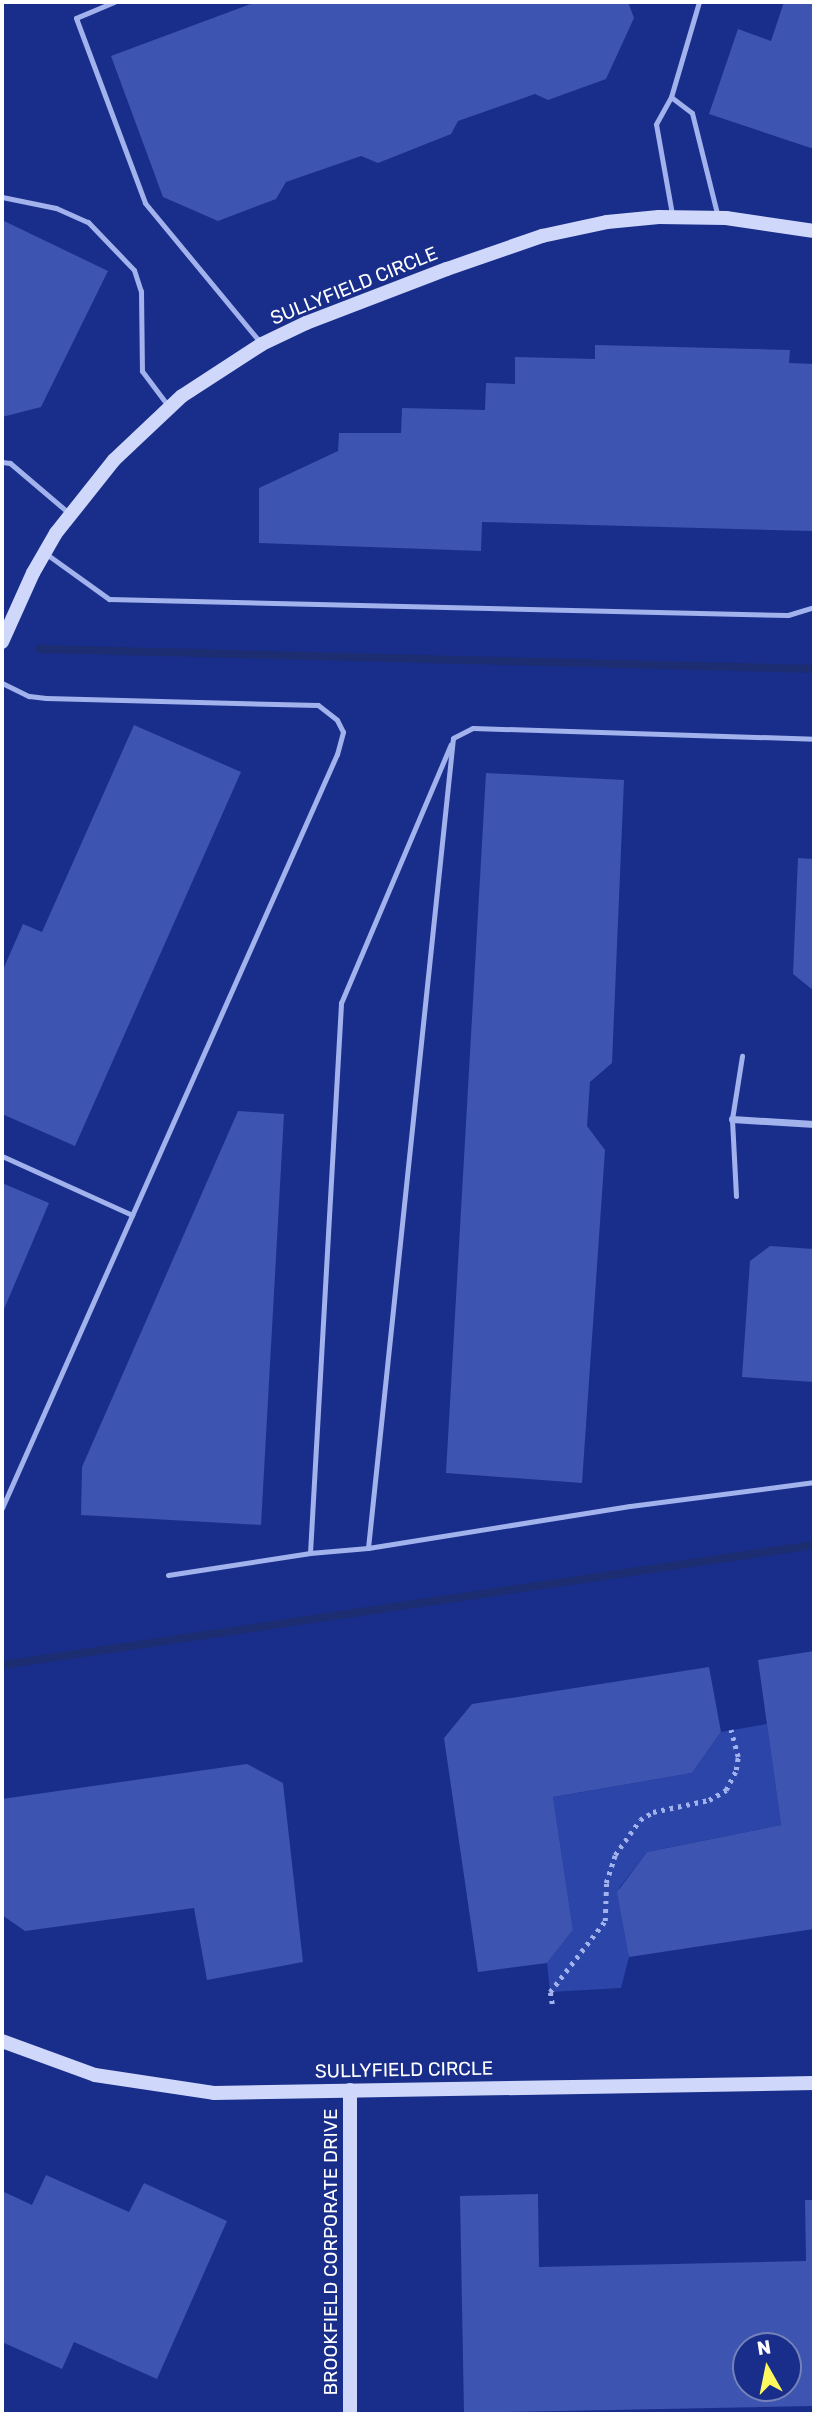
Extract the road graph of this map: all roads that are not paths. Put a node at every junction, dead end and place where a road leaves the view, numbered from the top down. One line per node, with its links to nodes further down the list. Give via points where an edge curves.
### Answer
1 (114, 2): 8 (lane, via 76,18 145,203)
2 (699, 2): 3 (lane)
3 (671, 97): 5 (lane, via 656,124); 6 (lane, via 692,113)
4 (2, 197): 9 (lane, via 56,208 88,222 134,270 141,291 142,371)
5 (673, 217): 6 (street, SULLYFIELD CIRCLE); 8 (street, SULLYFIELD CIRCLE, via 607,222 542,236 306,323)
6 (719, 218): 7 (street, SULLYFIELD CIRCLE)
7 (814, 231)
8 (262, 344): 9 (street, SULLYFIELD CIRCLE)
9 (169, 407): 11 (street, SULLYFIELD CIRCLE, via 114,460)
10 (2, 462): 11 (lane, via 10,463)
11 (70, 514): 12 (street, SULLYFIELD CIRCLE)
12 (45, 553): 13 (lane, via 109,599 788,615); 14 (street, SULLYFIELD CIRCLE)
13 (814, 607)
14 (2, 642)
15 (2, 683): 23 (lane, via 29,696 46,698 318,705 337,720 343,732)
16 (453, 738): 17 (lane, via 473,728); 26 (lane); 27 (lane, via 341,1003)
17 (814, 739)
18 (742, 1056): 19 (lane)
19 (732, 1119): 20 (street); 22 (lane)
20 (814, 1124)
21 (2, 1156): 23 (lane)
22 (736, 1196)
23 (132, 1215): 25 (lane)
24 (814, 1482): 26 (lane)
25 (2, 1508)
26 (368, 1548): 27 (lane)
27 (310, 1553): 28 (lane)
28 (168, 1575)
29 (2, 2041): 31 (street, SULLYFIELD CIRCLE, via 95,2075 174,2090)
30 (814, 2083): 31 (street, SULLYFIELD CIRCLE)
31 (350, 2090): 32 (street, BROOKFIELD CORPORATE DRIVE)
32 (350, 2414)

